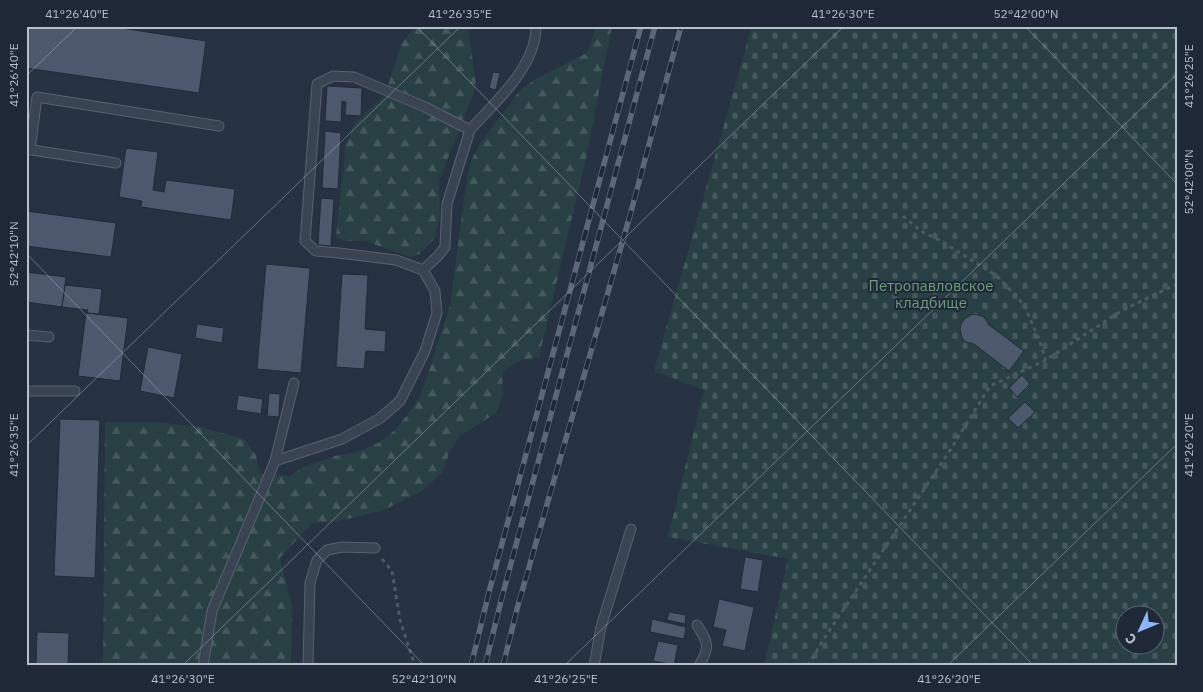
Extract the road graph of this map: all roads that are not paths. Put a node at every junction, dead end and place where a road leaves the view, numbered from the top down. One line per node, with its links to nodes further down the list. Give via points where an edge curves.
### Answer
1 (536, 26): 3 (lane, via 528,60 511,85)
2 (219, 126): 4 (lane, via 38,97)
3 (470, 130): 6 (lane, via 447,204 444,247); 6 (lane, via 354,77 333,76 317,84 305,241 316,252 396,260)
4 (28, 149): 5 (lane)
5 (116, 163)
6 (423, 270): 12 (lane, via 435,291 437,313 425,351 400,401 379,419 342,439)
7 (26, 335): 8 (lane)
8 (49, 337)
9 (294, 383): 12 (lane)
10 (26, 391): 11 (lane)
11 (75, 391)
12 (275, 461): 16 (lane, via 212,611)
13 (631, 529): 18 (lane, via 601,627)
14 (375, 548): 17 (lane, via 326,550 317,560 310,583)
15 (697, 626): 19 (lane, via 706,639 707,652)
16 (204, 666)
17 (308, 666)
18 (594, 666)
19 (699, 666)

